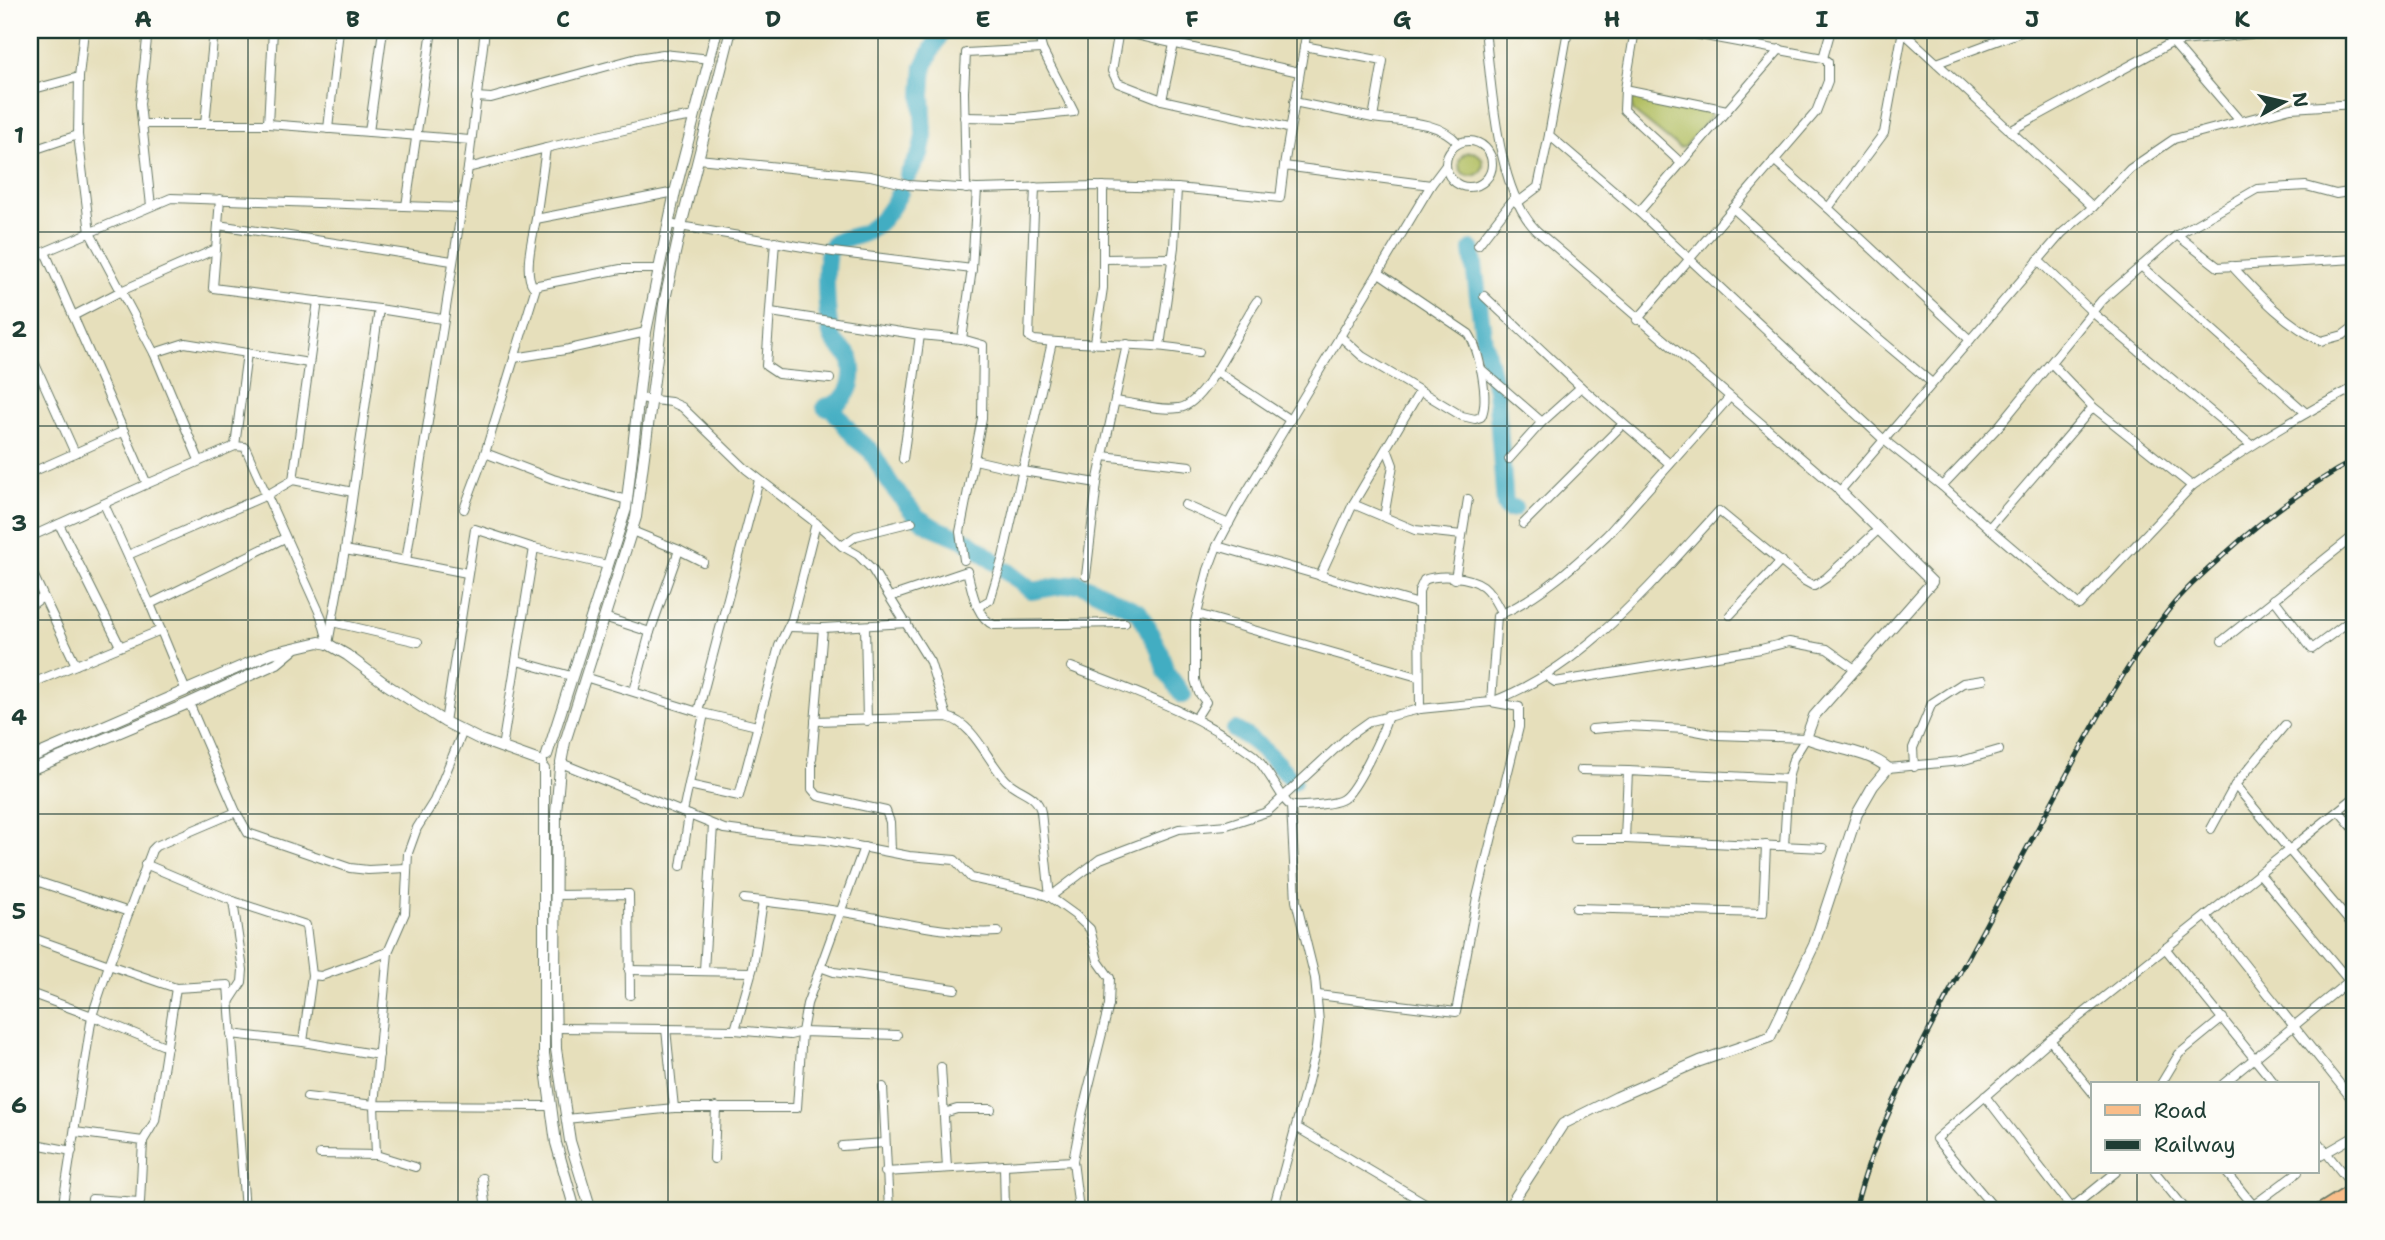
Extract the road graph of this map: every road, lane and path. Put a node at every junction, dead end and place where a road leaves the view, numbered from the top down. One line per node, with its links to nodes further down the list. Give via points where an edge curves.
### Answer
1 (84, 30): 34 (street)
2 (120, 30): 23 (street)
3 (214, 30): 47 (street)
4 (273, 30): 48 (street)
5 (339, 30): 50 (street)
6 (383, 30): 52 (street)
7 (432, 30): 55 (street)
8 (485, 30): 37 (street)
9 (717, 30): 31 (street)
10 (731, 30): 62 (street)
11 (1038, 30): 28 (street)
12 (1119, 30): 26 (street); 38 (street, via 1114,79)
13 (1177, 30): 26 (street)
14 (1307, 30): 27 (street)
15 (1485, 30): 58 (street)
16 (1567, 30): 54 (street)
17 (1635, 30): 35 (street)
18 (1673, 30): 29 (street)
19 (1831, 30): 30 (street)
20 (2026, 30): 32 (street)
21 (2162, 30): 25 (street)
22 (2290, 30): 25 (street)
23 (148, 31): 46 (street)
24 (1903, 31): 32 (street); 83 (street, via 1884,134)
25 (2173, 42): 45 (street); 51 (street)
26 (1175, 43): 33 (street); 38 (street)
27 (1304, 46): 33 (street); 44 (street, via 1382,61)
28 (1042, 49): 43 (street, via 966,53); 43 (street, via 1074,112)
29 (1780, 49): 30 (street); 41 (street)
30 (1823, 58): 63 (street, via 1828,62 1828,81 1816,112)
31 (711, 59): 37 (street, via 663,54 637,58 491,98); 42 (street)
32 (1937, 63): 51 (street)
33 (1299, 72): 39 (street)
34 (79, 77): 36 (street); 53 (street)
35 (1625, 89): 41 (street); 64 (street, via 1626,113)
36 (30, 90)
37 (476, 97): 56 (street)
38 (1161, 100): 49 (street)
39 (1294, 102): 44 (street); 49 (street)
40 (2355, 103): 45 (street, via 2291,108)
41 (1727, 110): 64 (street)
42 (695, 116): 59 (street); 75 (street)
43 (964, 117): 71 (street)
44 (1373, 118): 57 (street, via 1438,128)
45 (2240, 121): 80 (street, via 2174,139 2130,169)
46 (142, 124): 47 (street); 78 (street)
47 (205, 124): 48 (street)
48 (268, 124): 50 (street)
49 (1288, 128): 66 (street)
50 (328, 129): 52 (street)
51 (2010, 131): 80 (street)
52 (369, 132): 55 (street)
53 (78, 135): 60 (street); 89 (street)
54 (1549, 135): 77 (street, via 1538,187); 84 (street)
55 (417, 136): 56 (street); 79 (street)
56 (470, 140): 67 (street)
57 (1458, 143): 61 (street, via 1477,141); 65 (street, via 1449,152)
58 (1499, 144): 61 (street); 77 (street)
59 (546, 148): 67 (street); 85 (street)
60 (30, 150)
61 (1489, 151): 65 (street, via 1491,173 1473,187 1458,184)
62 (698, 159): 71 (street); 88 (street)
63 (1774, 160): 82 (street); 83 (street)
64 (1681, 163): 84 (street)
65 (1446, 165): 68 (street)
66 (1284, 166): 68 (street); 72 (street, via 1280,198)
67 (468, 168): 81 (street)
68 (1431, 185): 106 (street)
69 (1104, 186): 70 (street); 72 (street); 98 (street)
70 (1035, 187): 73 (street); 124 (street, via 1028,335)
71 (966, 188): 73 (street)
72 (1177, 188): 96 (street)
73 (976, 189): 105 (street)
74 (2355, 191): 90 (street, via 2336,194 2306,186 2257,190)
75 (675, 192): 85 (street); 86 (street)
76 (220, 200): 78 (street, via 171,198); 79 (street); 87 (street)
77 (1516, 200): 92 (street); 117 (street, via 1537,231)
78 (151, 206): 89 (street)
79 (406, 206): 81 (street)
80 (2093, 207): 100 (street)
81 (461, 208): 101 (street)
82 (1733, 208): 97 (street); 138 (street)
83 (1828, 208): 123 (street)
84 (1639, 212): 97 (street)
85 (536, 219): 107 (street, via 528,272)
86 (668, 224): 88 (street); 104 (street)
87 (218, 225): 93 (street); 101 (street)
88 (681, 226): 91 (street); 144 (street, via 664,304)
89 (90, 233): 94 (street); 108 (street)
90 (2177, 234): 102 (street); 103 (street, via 2218,267)
91 (775, 241): 105 (street); 113 (street)
92 (1478, 245)
93 (216, 249): 108 (street); 111 (street, via 213,288)
94 (45, 252): 95 (street); 115 (street)
95 (30, 258)
96 (1173, 258): 98 (street); 127 (street)
97 (1690, 258): 117 (street); 152 (street)
98 (1104, 259): 125 (street)
99 (2355, 259): 103 (street)
100 (2039, 260): 114 (street); 123 (street)
101 (452, 261): 116 (street)
102 (2141, 266): 114 (street); 147 (street)
103 (2232, 266): 118 (street, via 2301,332 2321,341)
104 (658, 270): 107 (street, via 621,269); 119 (street)
105 (972, 270): 122 (street)
106 (1379, 273): 121 (street); 135 (street, via 1469,334)
107 (536, 287): 132 (street)
108 (121, 291): 115 (street); 130 (street)
109 (1484, 296): 139 (street)
110 (1257, 301): 136 (street)
111 (318, 302): 112 (street); 133 (street)
112 (379, 309): 116 (street); 174 (street)
113 (771, 312): 120 (street); 137 (street, via 768,369)
114 (2092, 312): 134 (street); 153 (street)
115 (73, 316): 151 (street)
116 (442, 319): 202 (street)
117 (1637, 320): 143 (street)
118 (2355, 326)
119 (646, 332): 132 (street); 142 (street)
120 (920, 335): 122 (street); 159 (street)
121 (1340, 336): 141 (street, via 1362,356); 148 (street)
122 (962, 339): 162 (street, via 979,342 985,351)
123 (1970, 340): 138 (street)
124 (1052, 342): 125 (street); 165 (street)
125 (1096, 342): 126 (street)
126 (1128, 344): 127 (street); 145 (street)
127 (1160, 346): 128 (street)
128 (1199, 352)
129 (30, 353): 156 (street)
130 (154, 353): 131 (street, via 185,343); 161 (street)
131 (247, 353): 133 (street); 154 (street)
132 (514, 358): 157 (street)
133 (309, 363): 168 (street)
134 (2051, 363): 146 (street); 171 (street)
135 (1480, 368): 141 (street, via 1486,400 1479,419 1462,416); 149 (street)
136 (1216, 371): 145 (street, via 1198,398 1185,407); 148 (street)
137 (830, 379)
138 (1932, 383): 152 (street)
139 (1581, 387): 149 (street); 150 (street)
140 (2355, 387): 147 (street)
141 (1420, 391): 155 (street)
142 (638, 398): 144 (street); 177 (street)
143 (1729, 398): 163 (street); 173 (street)
144 (651, 400): 167 (street, via 682,407); 190 (street)
145 (1115, 401): 158 (street)
146 (2093, 407): 172 (street); 189 (street)
147 (2306, 413): 153 (street)
148 (1290, 420): 186 (street)
149 (1542, 422): 160 (street)
150 (1623, 424): 163 (street); 187 (street)
151 (124, 431): 156 (street); 170 (street)
152 (1884, 440): 171 (street); 173 (street)
153 (2251, 445): 172 (street)
154 (235, 446): 161 (street); 175 (street, via 248,449)
155 (1387, 449): 179 (street); 182 (street, via 1393,465)
156 (75, 453): 166 (street)
157 (485, 453): 177 (street); 181 (street)
158 (1103, 456): 164 (street); 169 (street)
159 (903, 459)
160 (1509, 459)
161 (199, 460): 170 (street)
162 (975, 460): 165 (street); 201 (street, via 960,532)
163 (1670, 464): 219 (street, via 1577,563 1538,594)
164 (1190, 466)
165 (1023, 471): 169 (street); 217 (street, via 991,598)
166 (30, 473)
167 (759, 480): 184 (street); 251 (street)
168 (293, 481): 174 (street); 175 (street)
169 (1097, 483): 208 (street)
170 (147, 484): 178 (street)
171 (1942, 486): 189 (street)
172 (2192, 486): 189 (street, via 2080,606)
173 (1840, 491): 188 (street)
174 (353, 492): 198 (street)
175 (267, 495): 194 (street); 200 (street)
176 (1468, 499): 191 (street)
177 (627, 500): 205 (street)
178 (104, 504): 185 (street); 200 (street)
179 (1353, 504): 182 (street); 209 (street)
180 (1185, 505): 186 (street)
181 (464, 509)
182 (1384, 517): 191 (street, via 1415,530)
183 (912, 522): 195 (street, via 856,536)
184 (816, 523): 195 (street); 227 (street)
185 (59, 524): 193 (street); 234 (street)
186 (1229, 524): 196 (street)
187 (1523, 524)
188 (1878, 528): 204 (street, via 1814,586); 239 (street, via 1933,582)
189 (1989, 528)
190 (632, 531): 199 (street); 221 (street)
191 (1462, 536): 210 (street)
192 (2355, 536): 213 (street)
193 (30, 537)
194 (285, 538): 214 (street); 233 (street, via 321,616)
195 (842, 546): 212 (street, via 865,561)
196 (1217, 546): 209 (street); 218 (street)
197 (534, 548): 205 (street); 207 (street, via 475,530); 236 (street)
198 (345, 550): 202 (street); 223 (street)
199 (679, 550): 203 (street); 230 (street)
200 (128, 555): 214 (street)
201 (964, 560)
202 (406, 561): 207 (street)
203 (703, 562)
204 (1781, 562): 220 (street); 243 (street, via 1719,511 1630,608)
205 (607, 565): 240 (street)
206 (30, 568): 211 (street)
207 (467, 573): 257 (street)
208 (1086, 576)
209 (1320, 576): 215 (street)
210 (1455, 579): 215 (street, via 1424,580); 219 (street, via 1483,586)
211 (43, 597): 216 (street); 237 (street)
212 (890, 597): 217 (street, via 967,571); 224 (street)
213 (2274, 599): 222 (street, via 2312,649); 231 (street)
214 (150, 604): 229 (street)
215 (1419, 604): 242 (street)
216 (30, 606)
217 (978, 607): 225 (street, via 986,621 1000,626)
218 (1196, 614): 242 (street); 254 (street, via 1195,680 1206,702)
219 (1502, 614): 248 (street, via 1497,616)
220 (1731, 615)
221 (604, 617): 230 (street); 241 (street)
222 (2355, 617)
223 (332, 622): 232 (street); 233 (street)
224 (907, 623): 226 (street); 253 (street, via 930,662)
225 (1125, 623)
226 (865, 626): 228 (street); 256 (street)
227 (789, 627): 228 (street); 259 (street, via 779,646)
228 (822, 628): 255 (street)
229 (162, 630): 234 (street); 246 (street)
230 (650, 632): 247 (street)
231 (2222, 641)
232 (418, 642)
233 (328, 644): 235 (street, via 312,642); 257 (street)
234 (120, 646): 237 (street)
235 (294, 648): 246 (street); 249 (street, via 277,663)
236 (517, 661): 240 (street); 263 (street)
237 (76, 665): 245 (street)
238 (1071, 667): 254 (street)
239 (1855, 669): 243 (street, via 1827,649 1789,642 1555,682); 262 (street, via 1814,716)
240 (570, 676): 266 (street)
241 (585, 677): 247 (street); 267 (street)
242 (1418, 677): 250 (street)
243 (1546, 677): 248 (street)
244 (1983, 680): 268 (street, via 1963,683 1932,703 1913,748)
245 (30, 682)
246 (186, 691): 265 (street)
247 (634, 691): 251 (street)
248 (1491, 702): 250 (street); 323 (street, via 1519,708 1519,727 1477,897 1456,1012)
249 (189, 703): 270 (street); 280 (street)
250 (1420, 709): 252 (street)
251 (701, 713): 259 (street); 274 (street)
252 (1388, 715): 277 (street, via 1364,724); 278 (street, via 1345,798 1329,804)
253 (947, 717): 256 (street); 299 (street, via 965,726 1005,779 1038,802)
254 (1196, 718): 277 (street, via 1258,759)
255 (815, 721): 256 (street); 292 (street, via 812,789 818,796 886,811)
256 (867, 721)
257 (445, 722): 261 (street)
258 (2285, 725): 275 (street)
259 (757, 726): 274 (street, via 740,796)
260 (1592, 729): 262 (street, via 1628,726)
261 (463, 732): 263 (street); 295 (street, via 411,842)
262 (1806, 738): 269 (street, via 1878,759); 273 (street)
263 (502, 748): 266 (street)
264 (1999, 750): 268 (street)
265 (30, 758)
266 (544, 762): 267 (street, via 550,774); 267 (street, via 555,754); 349 (street, via 542,1012)
267 (561, 766): 281 (street); 298 (street)
268 (1914, 767): 269 (street)
269 (1888, 768): 392 (street, via 1857,814 1814,945 1770,1037 1700,1061 1563,1124)
270 (30, 770)
271 (1581, 770): 272 (street)
272 (1628, 771): 273 (street); 286 (street)
273 (1788, 779): 288 (street)
274 (689, 785): 281 (street)
275 (2235, 785): 283 (street); 291 (street)
276 (2355, 797): 279 (street)
277 (1283, 798): 278 (street); 299 (street, via 1251,819 1178,829 1100,859)
278 (1291, 806): 323 (street, via 1296,901)
279 (2339, 811): 284 (street); 291 (street)
280 (236, 812): 293 (street, via 156,846); 295 (street, via 248,833 342,866)
281 (686, 813): 282 (street); 294 (street)
282 (713, 825): 289 (street); 315 (street)
283 (2211, 829)
284 (2355, 830)
285 (1575, 839): 286 (street)
286 (1625, 839): 287 (street)
287 (1766, 845): 288 (street); 303 (street, via 1763,913)
288 (1784, 846): 290 (street)
289 (864, 847): 292 (street); 304 (street)
290 (1823, 848)
291 (2289, 850): 296 (street); 307 (street)
292 (891, 852): 299 (street, via 955,860 971,878)
293 (145, 864): 301 (street); 305 (street)
294 (681, 866)
295 (407, 868): 311 (street, via 405,913)
296 (2259, 873): 306 (street); 318 (street)
297 (30, 879): 305 (street)
298 (556, 895): 314 (street, via 629,894); 328 (street)
299 (1050, 897): 369 (street, via 1090,929 1098,961 1110,978 1110,1005)
300 (744, 899): 302 (street)
301 (233, 901): 317 (street, via 306,925); 324 (street, via 243,970 242,982)
302 (763, 901): 304 (street); 316 (street)
303 (1576, 908)
304 (840, 911): 308 (street, via 927,927); 313 (street)
305 (129, 912): 312 (street)
306 (2206, 916): 310 (street); 327 (street)
307 (2355, 928)
308 (998, 932)
309 (30, 937): 312 (street)
310 (2165, 948): 326 (street); 334 (street)
311 (388, 951): 317 (street, via 321,976); 337 (street)
312 (109, 965): 319 (street); 325 (street)
313 (820, 967): 320 (street); 331 (street)
314 (629, 970): 315 (street); 322 (street)
315 (704, 970): 316 (street)
316 (751, 972): 330 (street)
317 (312, 975): 335 (street)
318 (2353, 982): 327 (street)
319 (176, 988): 324 (street, via 228,985); 336 (street)
320 (956, 989)
321 (30, 993): 325 (street)
322 (630, 995)
323 (1318, 995): 355 (street, via 1316,1048)
324 (229, 1003): 332 (street)
325 (92, 1016): 336 (street); 356 (street)
326 (2223, 1018): 338 (street); 340 (street, via 2179,1054)
327 (2294, 1026): 338 (street); 347 (street)
328 (556, 1028): 329 (street); 354 (street)
329 (666, 1029): 330 (street); 351 (street)
330 (735, 1030): 331 (street)
331 (802, 1032): 333 (street); 350 (street, via 797,1108)
332 (231, 1034): 335 (street); 383 (street)
333 (897, 1035)
334 (2050, 1040): 344 (street); 345 (street)
335 (303, 1042): 337 (street)
336 (167, 1047): 358 (street, via 155,1121)
337 (379, 1055): 348 (street)
338 (2255, 1058): 341 (street); 342 (street)
339 (941, 1068): 353 (street)
340 (2162, 1082)
341 (2227, 1082)
342 (2273, 1082)
343 (883, 1087): 361 (street)
344 (2091, 1091)
345 (1985, 1096): 393 (street, via 1936,1139); 394 (street)
346 (307, 1097): 348 (street)
347 (2355, 1103)
348 (374, 1105): 349 (street); 366 (street)
349 (549, 1106): 385 (street)
350 (716, 1107): 351 (street); 368 (street)
351 (674, 1108): 354 (street)
352 (991, 1109): 353 (street)
353 (944, 1113): 372 (street)
354 (566, 1119): 386 (street)
355 (1296, 1127): 390 (street); 391 (street)
356 (75, 1132): 358 (street); 363 (street)
357 (2355, 1136): 364 (street)
358 (144, 1141): 382 (street, via 140,1202 92,1199)
359 (2318, 1142): 364 (street)
360 (30, 1143): 363 (street)
361 (884, 1143): 362 (street); 373 (street)
362 (842, 1146)
363 (72, 1151): 381 (street)
364 (2325, 1152): 367 (street); 379 (street)
365 (320, 1154): 366 (street)
366 (376, 1155): 371 (street)
367 (2318, 1156)
368 (713, 1159)
369 (1073, 1161): 370 (street); 389 (street)
370 (1004, 1165): 372 (street); 388 (street)
371 (415, 1167)
372 (947, 1168): 373 (street)
373 (885, 1172): 387 (street)
374 (2114, 1174): 394 (street)
375 (2157, 1174): 395 (street)
376 (2227, 1174): 380 (street)
377 (2295, 1174): 380 (street)
378 (482, 1178): 384 (street)
379 (2355, 1189): 396 (main road)
380 (2250, 1208)
381 (62, 1210)
382 (91, 1210)
383 (245, 1210)
384 (486, 1210)
385 (575, 1210)
386 (591, 1210)
387 (889, 1210)
388 (1005, 1210)
389 (1079, 1210)
390 (1273, 1210)
391 (1437, 1210)
392 (1507, 1210)
393 (1996, 1210)
394 (2071, 1210)
395 (2186, 1210)
396 (2321, 1210)

